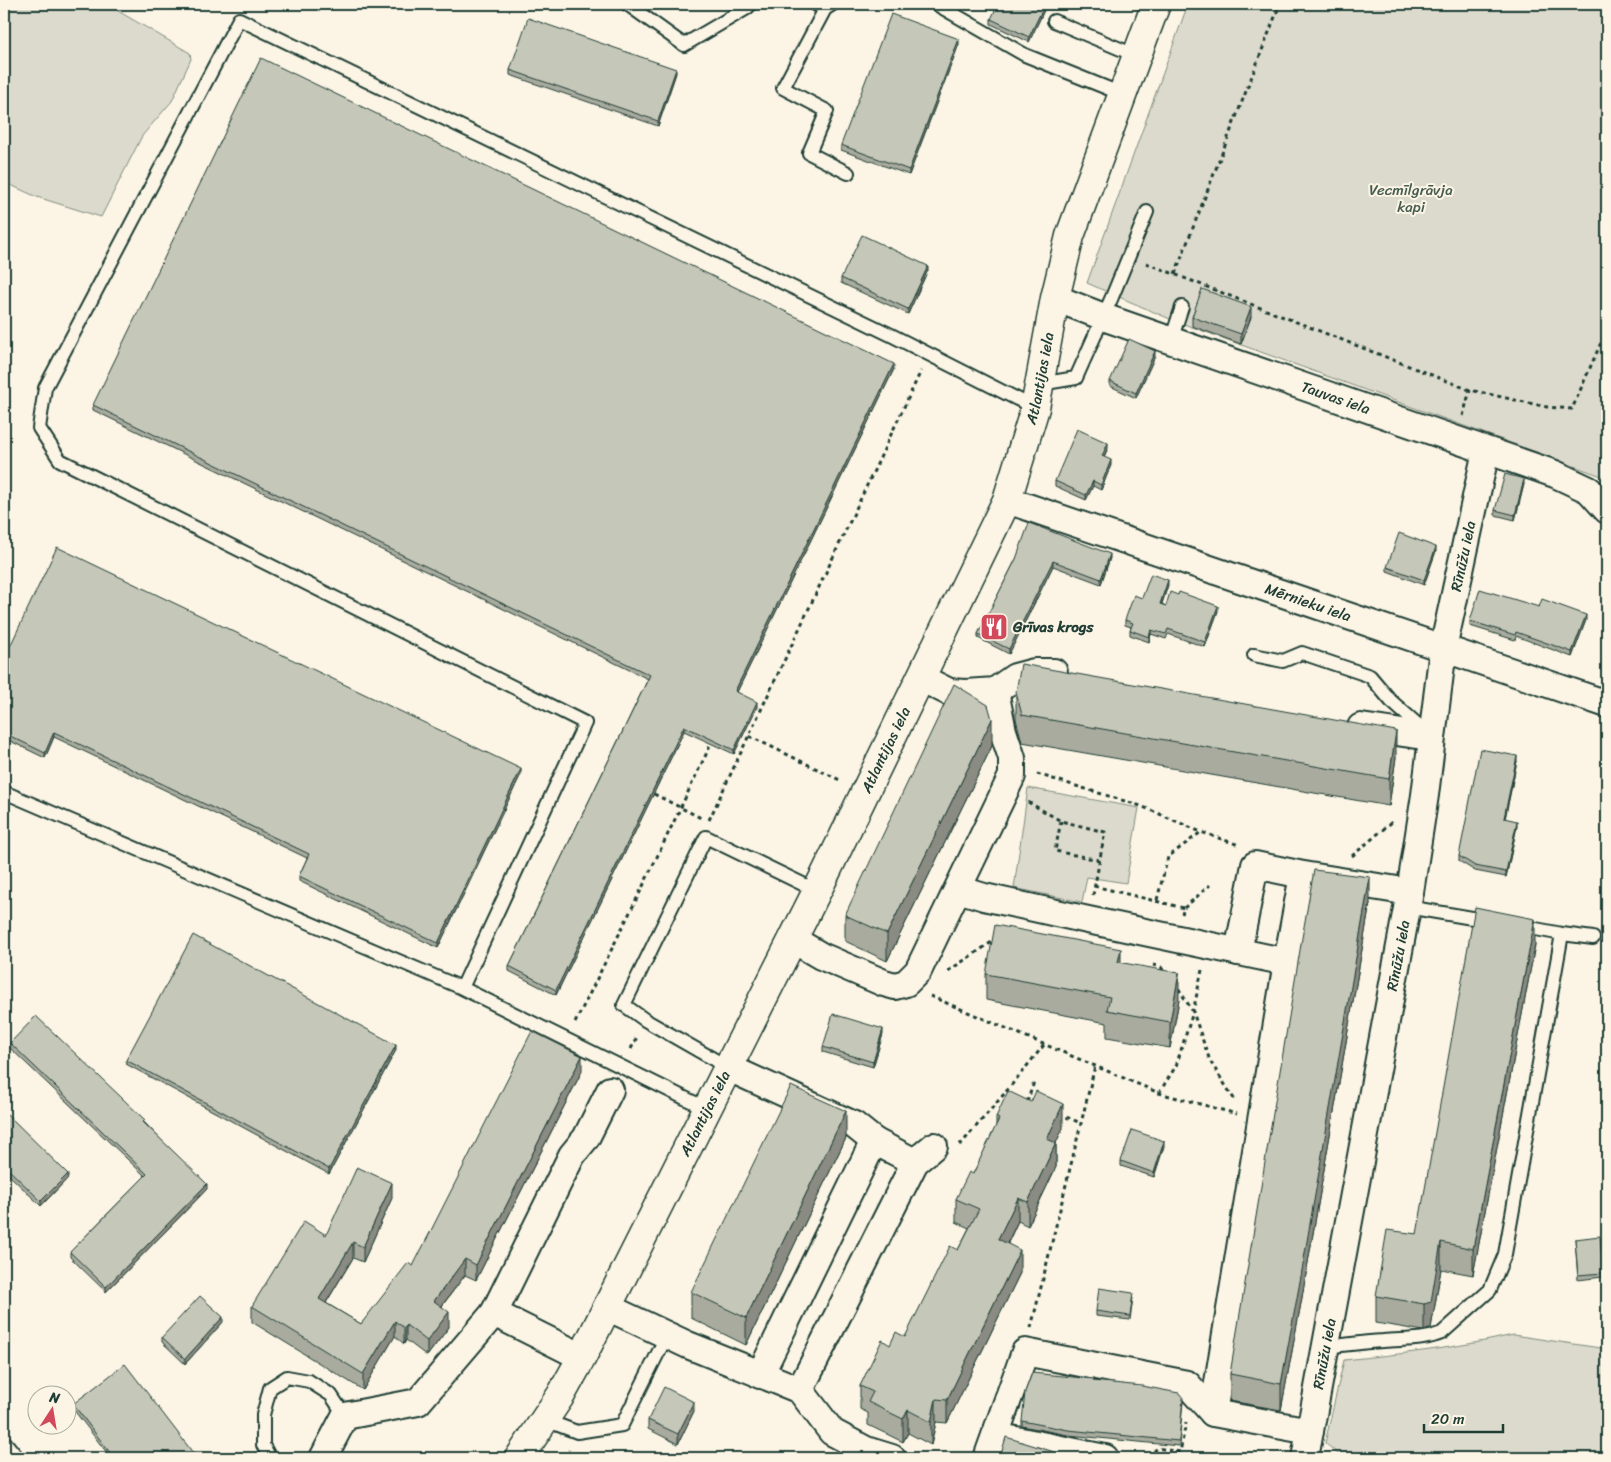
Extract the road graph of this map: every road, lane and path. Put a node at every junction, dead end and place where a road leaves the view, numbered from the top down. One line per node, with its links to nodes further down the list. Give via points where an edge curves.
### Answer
1 (627, 4): 2 (lane, via 684,45)
2 (752, 4)
3 (936, 4): 9 (lane, via 1025,55)
4 (1156, 4): 8 (main road, Atlantijas iela)
5 (1280, 4): 13 (path)
6 (824, 6): 10 (lane, via 783,88 827,111 809,153)
7 (1054, 21): 8 (lane)
8 (1137, 56): 9 (main road, Atlantijas iela)
9 (1122, 94): 14 (main road, Atlantijas iela, via 1070,236)
10 (848, 173)
11 (1147, 212): 16 (lane)
12 (1144, 262): 13 (path)
13 (1175, 274): 17 (path, via 1470,390 1547,407 1572,409)
14 (1055, 298): 16 (street, Tauvas iela); 20 (main road, Atlantijas iela)
15 (1182, 307): 18 (lane)
16 (1103, 316): 18 (street, Tauvas iela); 20 (lane, via 1076,378)
17 (1607, 328)
18 (1171, 340): 21 (street, Tauvas iela)
19 (929, 354): 20 (lane); 31 (path); 65 (lane, via 239,19 45,388 39,428 60,460 586,723)
20 (1038, 396): 22 (main road, Atlantijas iela)
21 (1486, 451): 23 (street, Tauvas iela, via 1554,474 1589,490); 24 (street, Rīnūžu iela)
22 (1007, 500): 24 (street, Mērnieku iela); 27 (main road, Atlantijas iela)
23 (1607, 510)
24 (1443, 649): 29 (street, Mērnieku iela); 32 (street, Rīnūžu iela)
25 (1254, 655): 32 (lane, via 1283,661 1302,653 1370,676 1391,702)
26 (1077, 676): 28 (street, via 1034,672 1016,677)
27 (921, 678): 28 (street, via 949,692); 36 (main road, Atlantijas iela)
28 (995, 691): 34 (street, via 1012,758)
29 (1607, 704)
30 (1339, 723): 32 (street)
31 (749, 736): 36 (path); 38 (path, via 708,821)
32 (1431, 737): 49 (street, Rīnūžu iela)
33 (711, 744): 38 (path)
34 (1009, 779): 40 (path); 41 (path, via 1028,771 1141,806); 47 (street)
35 (4, 792): 65 (lane)
36 (865, 793): 48 (main road, Atlantijas iela)
37 (654, 794): 38 (path)
38 (680, 808): 67 (path)
39 (1394, 820): 43 (path)
40 (1061, 822): 44 (path, via 1105,832); 44 (path, via 1055,851)
41 (1201, 832): 42 (path); 50 (path, via 1168,857)
42 (1246, 847)
43 (1349, 858)
44 (1099, 860): 52 (path)
45 (1304, 875): 49 (street); 59 (street, via 1255,865); 60 (street)
46 (1210, 885): 51 (path)
47 (958, 889): 52 (street); 64 (street, via 918,971)
48 (817, 891): 57 (main road, Atlantijas iela); 70 (lane, via 706,837 624,1005)
49 (1408, 899): 53 (lane); 88 (street, Rīnūžu iela)
50 (1157, 900)
51 (1184, 908)
52 (1088, 920): 55 (street)
53 (1562, 934): 56 (lane); 88 (lane, via 1505,1254 1490,1290 1442,1333 1434,1336)
54 (1002, 935): 61 (path)
55 (1158, 935): 58 (street); 62 (path, via 1152,965 1161,967)
56 (1593, 938)
57 (792, 939): 64 (street, via 821,956 884,983 895,986); 70 (main road, Atlantijas iela)
58 (1207, 946): 59 (street); 66 (path)
59 (1238, 952): 60 (street)
60 (1287, 962): 81 (street)
61 (947, 972)
62 (1167, 975)
63 (1174, 982): 66 (path)
64 (906, 983): 68 (path, via 931,997)
65 (462, 988): 67 (lane)
66 (1193, 1012): 74 (path, via 1176,1066); 81 (path, via 1210,1061)
67 (567, 1039): 79 (lane)
68 (1044, 1045): 69 (path); 73 (path)
69 (1095, 1066): 74 (path); 82 (path)
70 (728, 1068): 79 (main road, Atlantijas iela); 83 (street, via 854,1125)
71 (1034, 1082): 77 (path)
72 (610, 1090): 86 (street, via 586,1138 572,1156)
73 (1005, 1093): 75 (path); 84 (path, via 961,1144)
74 (1159, 1093): 81 (path)
75 (1013, 1096)
76 (1020, 1099): 77 (path)
77 (1027, 1102): 78 (path)
78 (1036, 1105)
79 (707, 1109): 85 (main road, Atlantijas iela)
80 (1054, 1112): 82 (path)
81 (1253, 1118): 93 (street)
82 (1081, 1122): 89 (path)
83 (874, 1141): 84 (street); 91 (street)
84 (924, 1154): 92 (street)
85 (607, 1307): 87 (street); 90 (main road, Atlantijas iela)
86 (494, 1314): 90 (street); 94 (street, via 418,1402)
87 (667, 1335): 91 (street); 95 (lane, via 622,1424 577,1432)
88 (1325, 1347): 96 (street, Rīnūžu iela)
89 (1025, 1352): 93 (street, via 1187,1384); 98 (street)
90 (582, 1357): 95 (main road, Atlantijas iela)
91 (760, 1375): 92 (street)
92 (800, 1390): 103 (street, via 832,1432 866,1450)
93 (1213, 1413): 96 (street); 105 (path, via 1189,1410 1180,1452 1157,1448)
94 (345, 1416): 100 (lane, via 331,1395 309,1381 287,1377 270,1388 263,1415 263,1446); 101 (street)
95 (545, 1420): 102 (main road, Atlantijas iela)
96 (1310, 1431): 106 (street, Rīnūžu iela)
97 (4, 1441): 99 (lane)
98 (992, 1447): 104 (street)
99 (18, 1458)
100 (270, 1458)
101 (322, 1458)
102 (519, 1458)
103 (892, 1458)
104 (1105, 1458)
105 (1149, 1458)
106 (1305, 1458)

